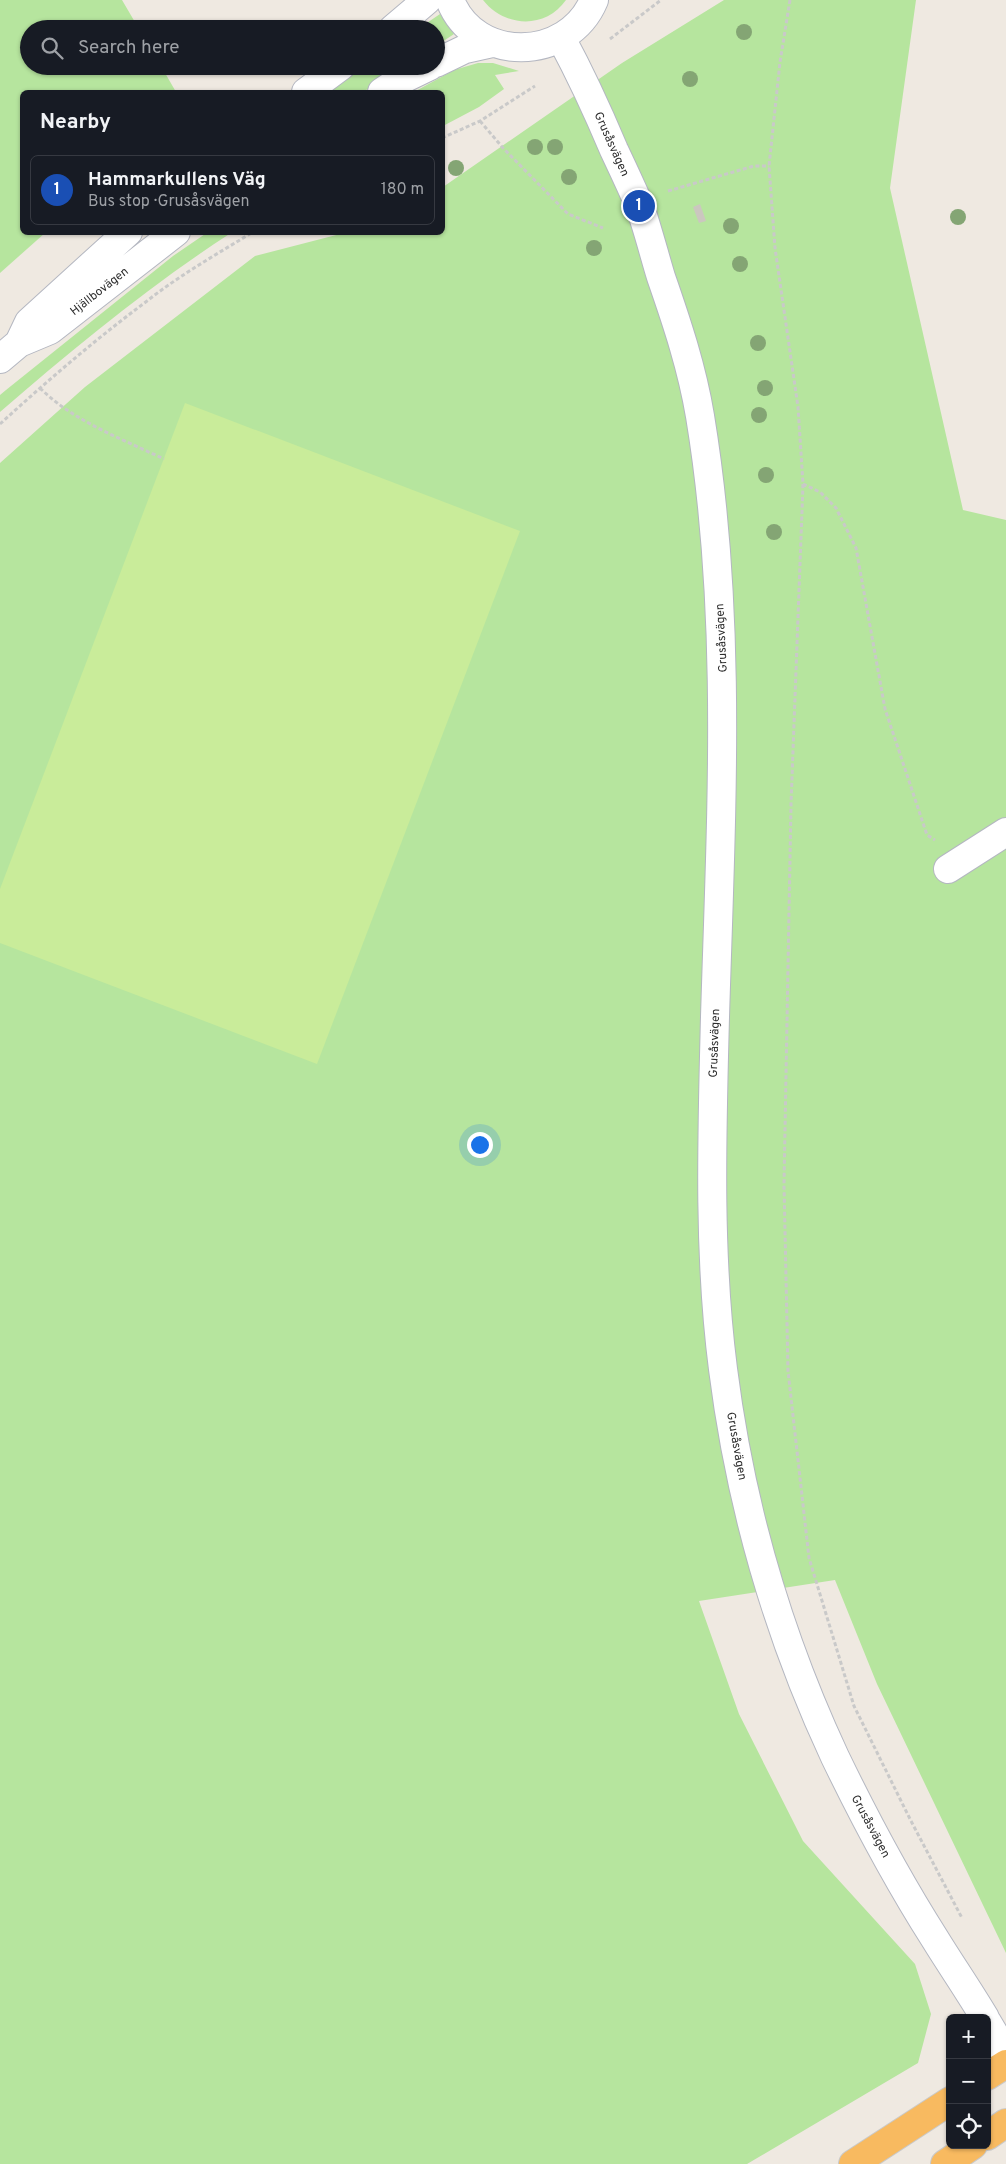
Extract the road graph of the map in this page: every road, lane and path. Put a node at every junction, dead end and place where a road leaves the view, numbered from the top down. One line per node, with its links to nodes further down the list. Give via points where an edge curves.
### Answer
1 (427, 0): 6 (street)
2 (450, 0): 9 (street, via 465,23)
3 (594, 0): 7 (street, via 583,19)
4 (661, 0): 8 (path)
5 (790, 0): 18 (path)
6 (404, 20)
7 (561, 38): 9 (street, via 527,48); 32 (street, Grusåsvägen, via 580,72 639,206 681,334 700,414 709,484 723,670 712,1208 723,1370 748,1509 798,1667 836,1757 887,1857)
8 (610, 39)
9 (492, 43): 10 (street, via 465,49)
10 (445, 59)
11 (329, 75): 14 (street)
12 (411, 75): 15 (street)
13 (535, 86): 16 (path)
14 (309, 90)
15 (385, 90)
16 (480, 121): 17 (path); 20 (path, via 568,214)
17 (445, 137)
18 (769, 166): 19 (path, via 754,166); 28 (path, via 775,248 798,406)
19 (662, 193)
20 (603, 228)
21 (125, 235): 24 (street, Hjällbovägen, via 28,322)
22 (172, 235): 24 (street, Hjällbovägen, via 50,330)
23 (248, 235): 25 (path, via 148,300)
24 (9, 351)
25 (40, 388): 26 (path); 27 (path, via 55,403)
26 (0, 424)
27 (164, 459)
28 (803, 484): 30 (path, via 820,492 836,508 856,548 885,709 927,835 951,850); 31 (path, via 791,804 784,1174 788,1371 809,1558 854,1706)
29 (1006, 832): 30 (street)
30 (948, 869)
31 (964, 1922)
32 (982, 2014)
33 (991, 2029): 34 (street)
34 (1006, 2054)
35 (1006, 2064): 36 (highway)
36 (991, 2073)
37 (946, 2104): 40 (highway)
38 (1006, 2124): 39 (highway)
39 (991, 2134)
40 (853, 2164)

